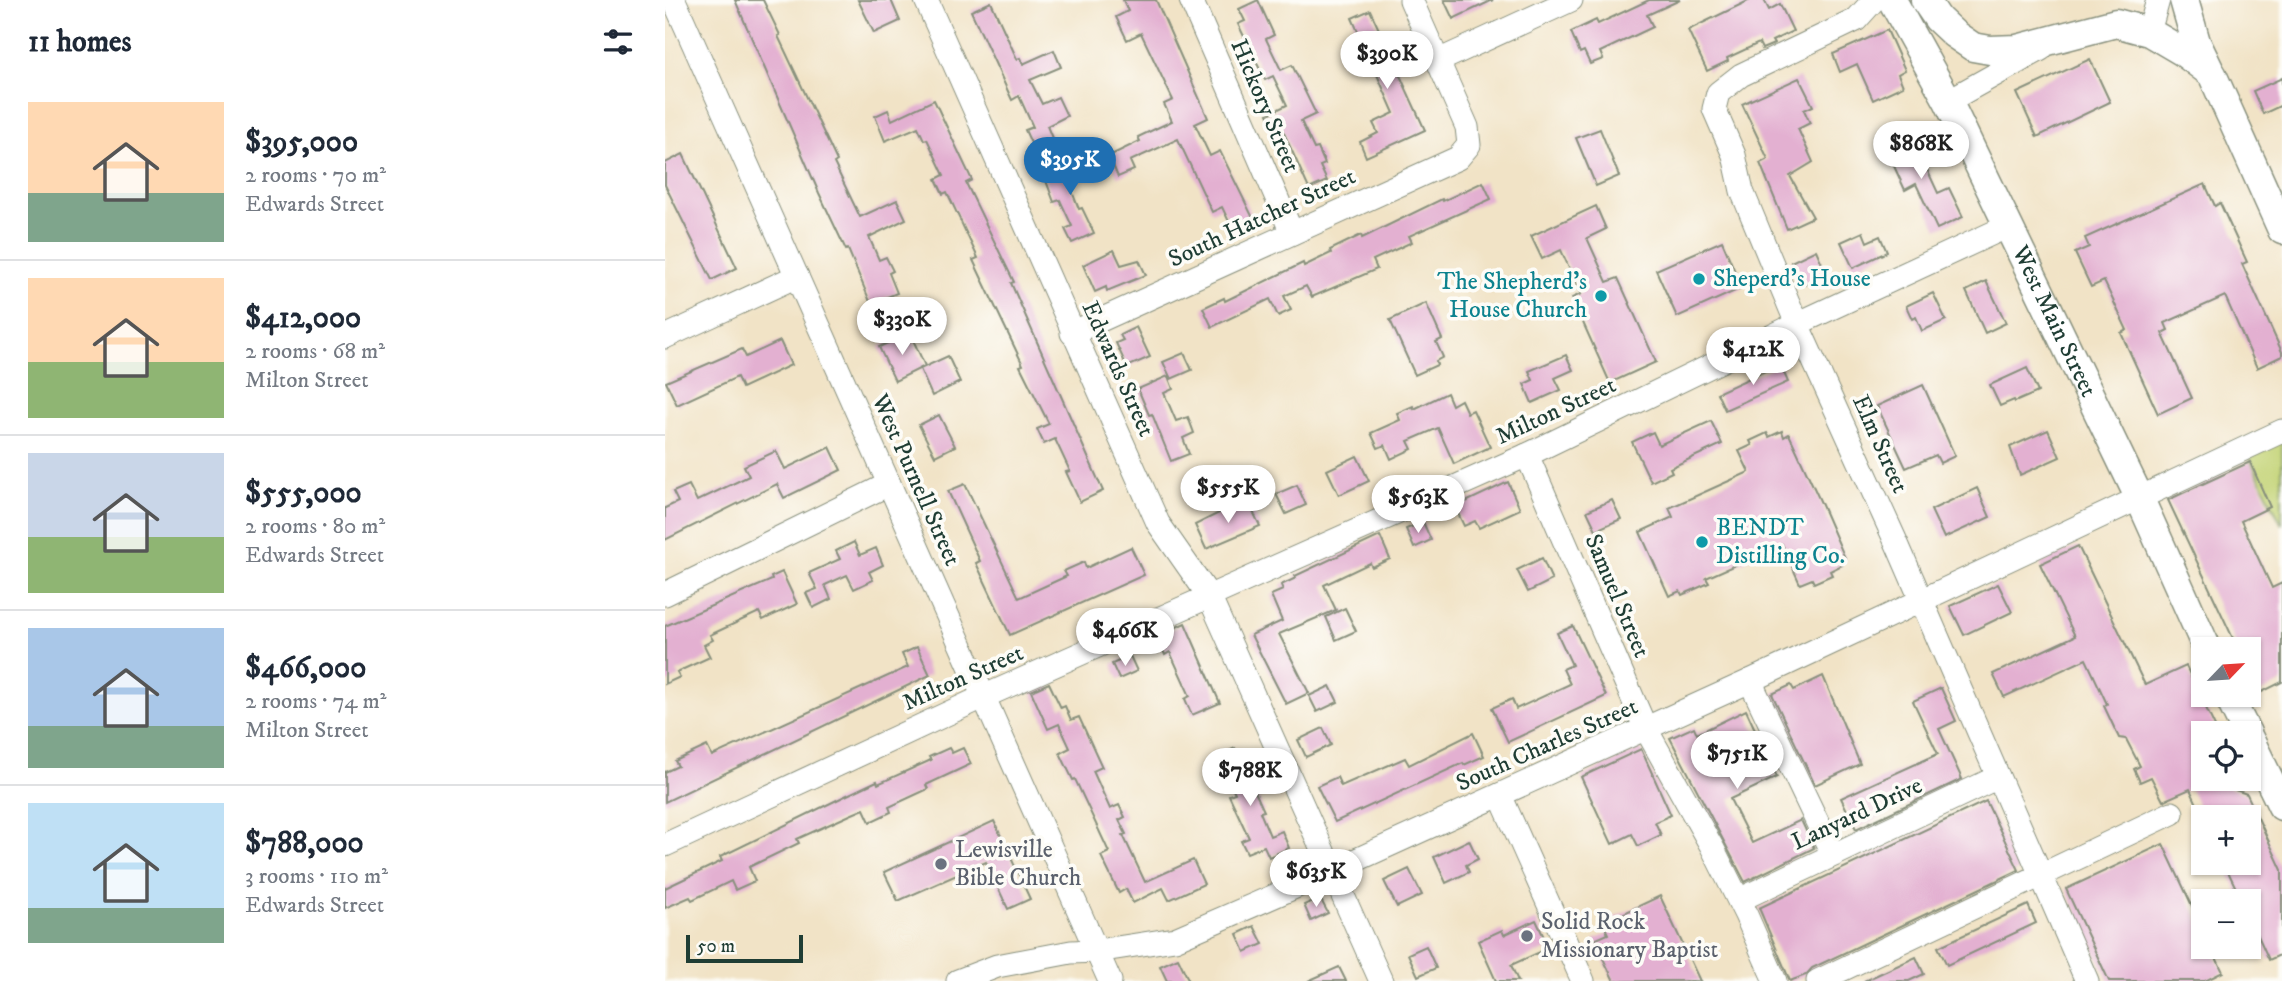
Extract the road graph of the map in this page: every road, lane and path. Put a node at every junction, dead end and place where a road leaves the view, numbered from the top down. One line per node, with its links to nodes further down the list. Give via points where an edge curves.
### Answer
1 (674, 0): 19 (street, West Purnell Street)
2 (926, 0): 21 (street, Edwards Street)
3 (1191, 0): 18 (street, Hickory Street)
4 (1411, 0): 13 (street)
5 (1571, 0): 13 (street)
6 (1874, 0): 20 (street, Elm Street, via 1856,20 1741,75 1718,93 1714,109)
7 (1892, 0): 15 (main road, West Main Street)
8 (1925, 0): 12 (main road, via 1938,19 1973,47 2017,49)
9 (2158, 0): 11 (street)
10 (2184, 0): 14 (main road)
11 (2149, 32): 12 (main road, via 2116,23); 14 (main road)
12 (2066, 36): 15 (street)
13 (1438, 61): 18 (street, South Hatcher Street, via 1467,127 1469,145 1458,158)
14 (2211, 74): 17 (main road)
15 (1948, 101): 16 (main road, West Main Street)
16 (2008, 226): 20 (street, Milton Street); 26 (main road, West Main Street)
17 (2282, 230)
18 (1292, 233): 21 (street, South Hatcher Street)
19 (797, 276): 22 (street); 25 (street, West Purnell Street)
20 (1797, 324): 24 (street, Milton Street); 29 (street, Elm Street)
21 (1072, 333): 28 (street, Edwards Street, via 1158,523)
22 (665, 337)
23 (2282, 431): 26 (street, South Charles Street)
24 (1527, 455): 28 (street, Milton Street); 33 (street, Samuel Street)
25 (889, 484): 27 (street); 32 (street, West Purnell Street)
26 (2139, 497): 29 (street, South Charles Street); 30 (main road, West Main Street)
27 (665, 594)
28 (1209, 596): 32 (street, Milton Street); 41 (street, Edwards Street)
29 (1921, 601): 31 (street, South Charles Street); 35 (street, Elm Street)
30 (2202, 637)
31 (1750, 681): 33 (street, South Charles Street); 40 (street)
32 (983, 696): 39 (street, Milton Street); 44 (street, West Purnell Street)
33 (1646, 729): 36 (street, South Charles Street); 43 (street, Samuel Street)
34 (2261, 763): 37 (main road)
35 (1998, 776): 40 (street, Lanyard Drive); 42 (street, Elm Street)
36 (1500, 795): 41 (street, South Charles Street); 48 (street)
37 (2282, 806)
38 (2172, 813): 42 (street)
39 (665, 845)
40 (1833, 855): 43 (street, Lanyard Drive)
41 (1332, 871): 44 (street, South Charles Street, via 1175,939); 47 (street, Edwards Street)
42 (2041, 875): 50 (street); 51 (street, Elm Street)
43 (1738, 900): 49 (street, Samuel Street)
44 (1097, 951): 45 (street, South Charles Street, via 997,965); 46 (street, West Purnell Street)
45 (958, 981)
46 (1110, 981)
47 (1381, 981)
48 (1583, 981)
49 (1775, 981)
50 (1818, 981)
51 (2087, 981)

